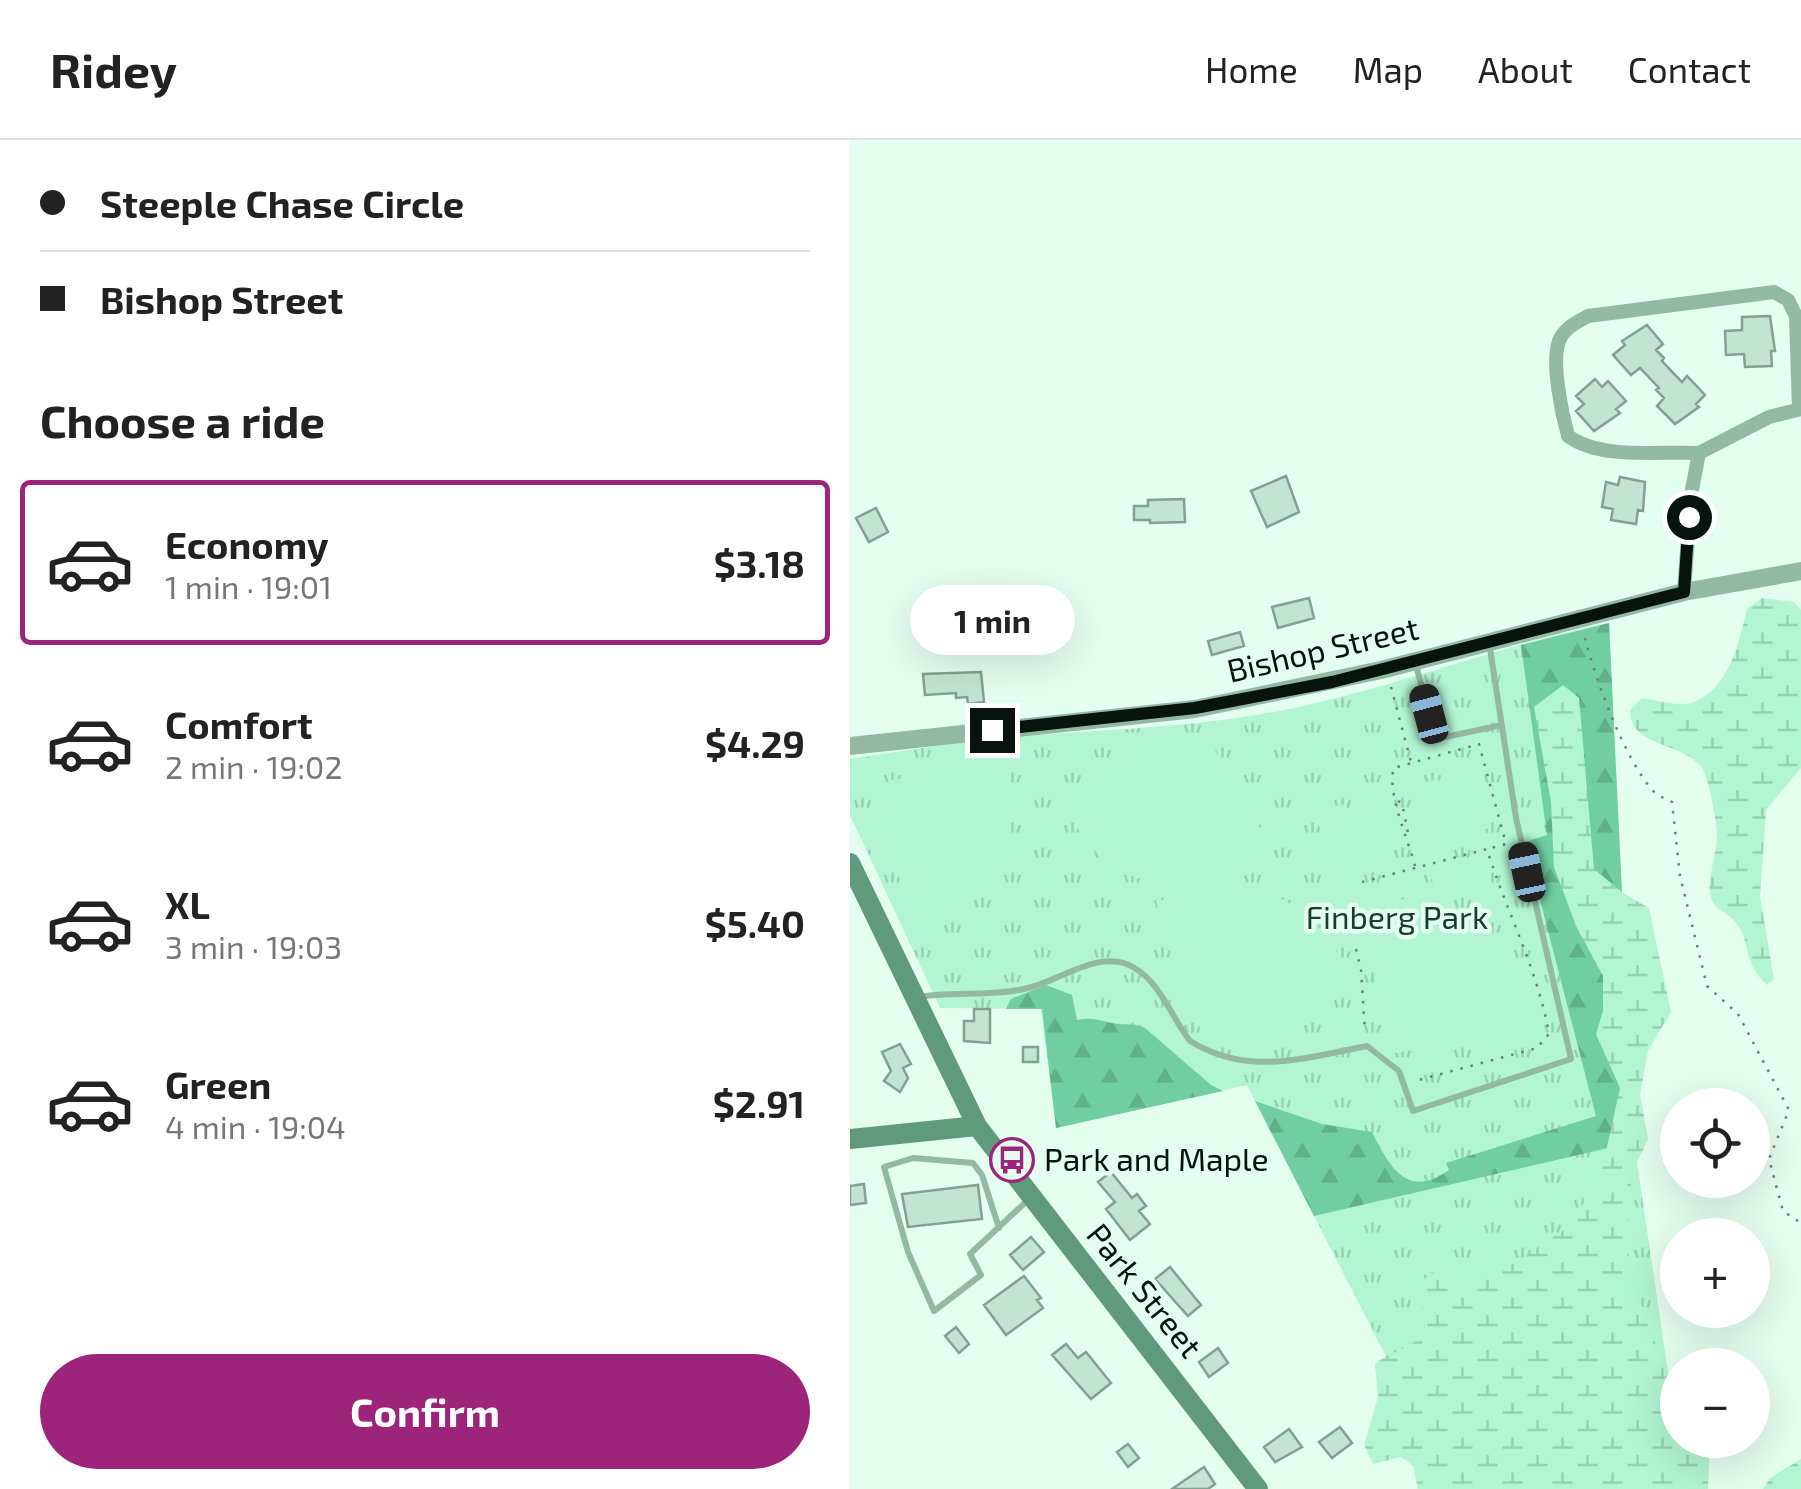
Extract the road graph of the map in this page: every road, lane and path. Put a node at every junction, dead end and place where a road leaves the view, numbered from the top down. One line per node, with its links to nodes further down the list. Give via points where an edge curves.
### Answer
1 (1800, 409): 2 (street, via 1769,417); 2 (street, via 1796,316 1774,292 1588,316 1570,326 1559,342 1558,366 1568,436 1601,451)
2 (1700, 453): 4 (street)
3 (1801, 571): 4 (street, Bishop Street)
4 (1684, 592): 5 (street, Bishop Street)
5 (1580, 617): 6 (street, Bishop Street); 23 (path, via 1596,679 1631,754 1654,792 1672,802 1680,876 1707,986 1738,1014 1789,1110 1768,1158 1784,1211)
6 (1489, 641): 7 (street, Bishop Street); 9 (lane)
7 (1414, 661): 9 (lane, via 1436,740); 10 (street, Bishop Street, via 1195,708)
8 (1390, 684): 11 (path)
9 (1502, 725): 19 (lane, via 1522,850 1571,1058 1413,1111)
10 (850, 746)
11 (1411, 763): 12 (path, via 1480,744 1506,844); 14 (path, via 1391,774)
12 (1488, 849): 14 (path); 19 (path, via 1549,1034 1537,1048)
13 (850, 862): 17 (main road, Park Street)
14 (1415, 868): 15 (path)
15 (1362, 882)
16 (1356, 949): 18 (path)
17 (914, 998): 18 (lane, via 1001,993 1085,966 1124,963 1157,988 1190,1041 1214,1054 1282,1064); 20 (main road, Park Street)
18 (1366, 1046): 19 (lane, via 1399,1071)
19 (1404, 1084)
20 (978, 1126): 21 (main road); 22 (main road, Park Street)
21 (850, 1139)
22 (1031, 1198): 24 (lane); 25 (main road, Park Street)
23 (1801, 1224)
24 (999, 1228): 24 (lane, via 973,1163 913,1158 884,1167 908,1252 934,1312 981,1274 970,1254)
25 (1258, 1489)

